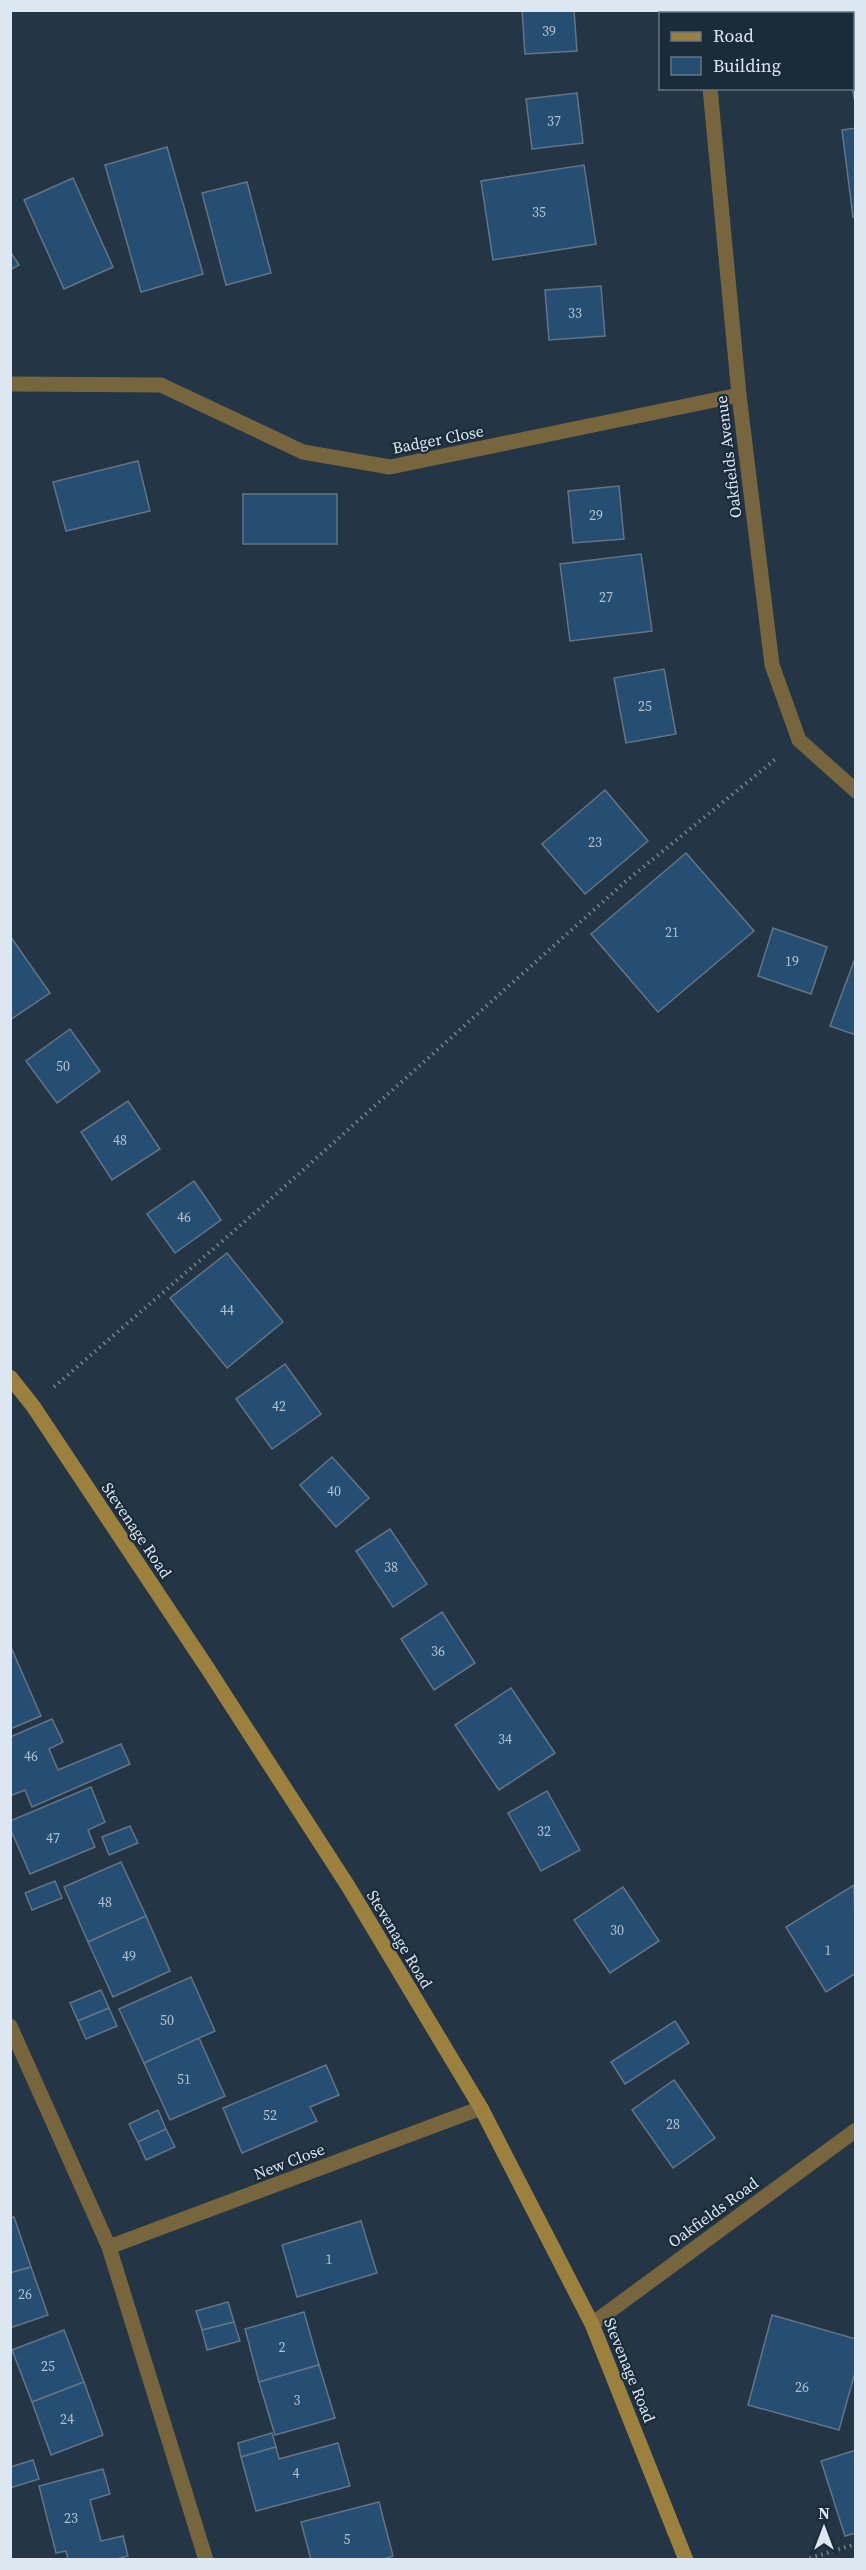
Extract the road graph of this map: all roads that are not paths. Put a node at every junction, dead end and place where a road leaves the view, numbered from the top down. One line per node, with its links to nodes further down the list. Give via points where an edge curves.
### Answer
1 (710, 90): 3 (street, Oakfields Avenue)
2 (10, 384): 3 (street, Badger Close, via 161,386 303,452 390,467)
3 (739, 395): 4 (street, Oakfields Avenue, via 772,665 799,740)
4 (855, 791)
5 (10, 1377): 7 (main road, Stevenage Road, via 206,1666 335,1866)
6 (10, 2026): 9 (street)
7 (481, 2108): 9 (street, New Close); 10 (main road, Stevenage Road)
8 (855, 2130): 10 (street, Oakfields Road)
9 (109, 2247): 11 (street)
10 (592, 2324): 12 (main road, Stevenage Road)
11 (206, 2559)
12 (686, 2559)

